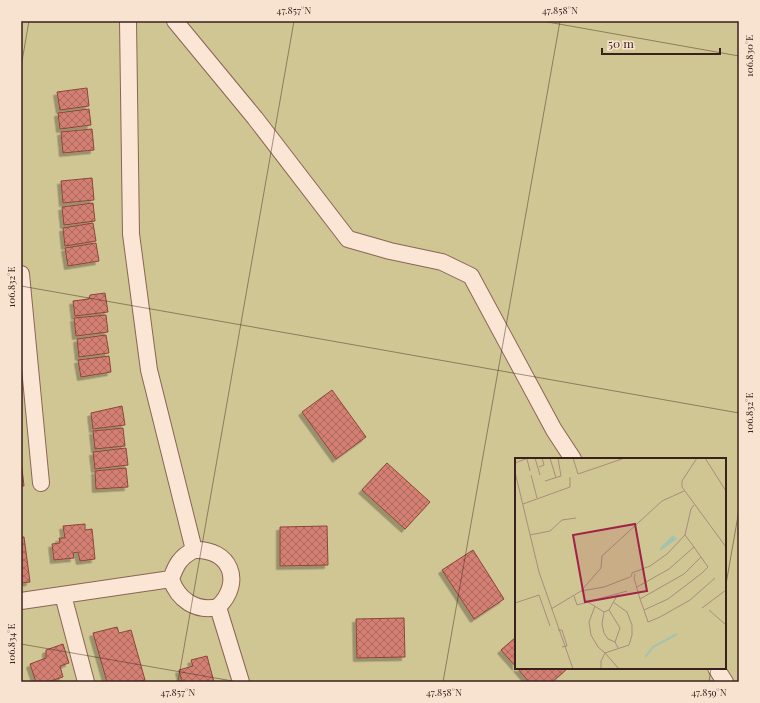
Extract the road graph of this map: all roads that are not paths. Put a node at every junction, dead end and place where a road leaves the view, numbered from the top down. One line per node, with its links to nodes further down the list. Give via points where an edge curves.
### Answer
1 (128, 21): 7 (street, via 130,234 149,370)
2 (175, 21): 5 (street, via 255,118 348,239 442,262 471,276 554,430)
3 (21, 274): 4 (street)
4 (26, 368): 6 (street)
5 (572, 458)
6 (41, 483)
7 (194, 550): 8 (street, via 185,554 178,562); 11 (street, via 212,552 222,558 229,567 233,580)
8 (171, 579): 9 (street); 11 (street, via 174,589 189,603 205,608)
9 (63, 595): 10 (street); 13 (street)
10 (21, 601)
11 (218, 607): 14 (street)
12 (717, 669): 15 (street)
13 (86, 682)
14 (241, 682)
15 (725, 682)

